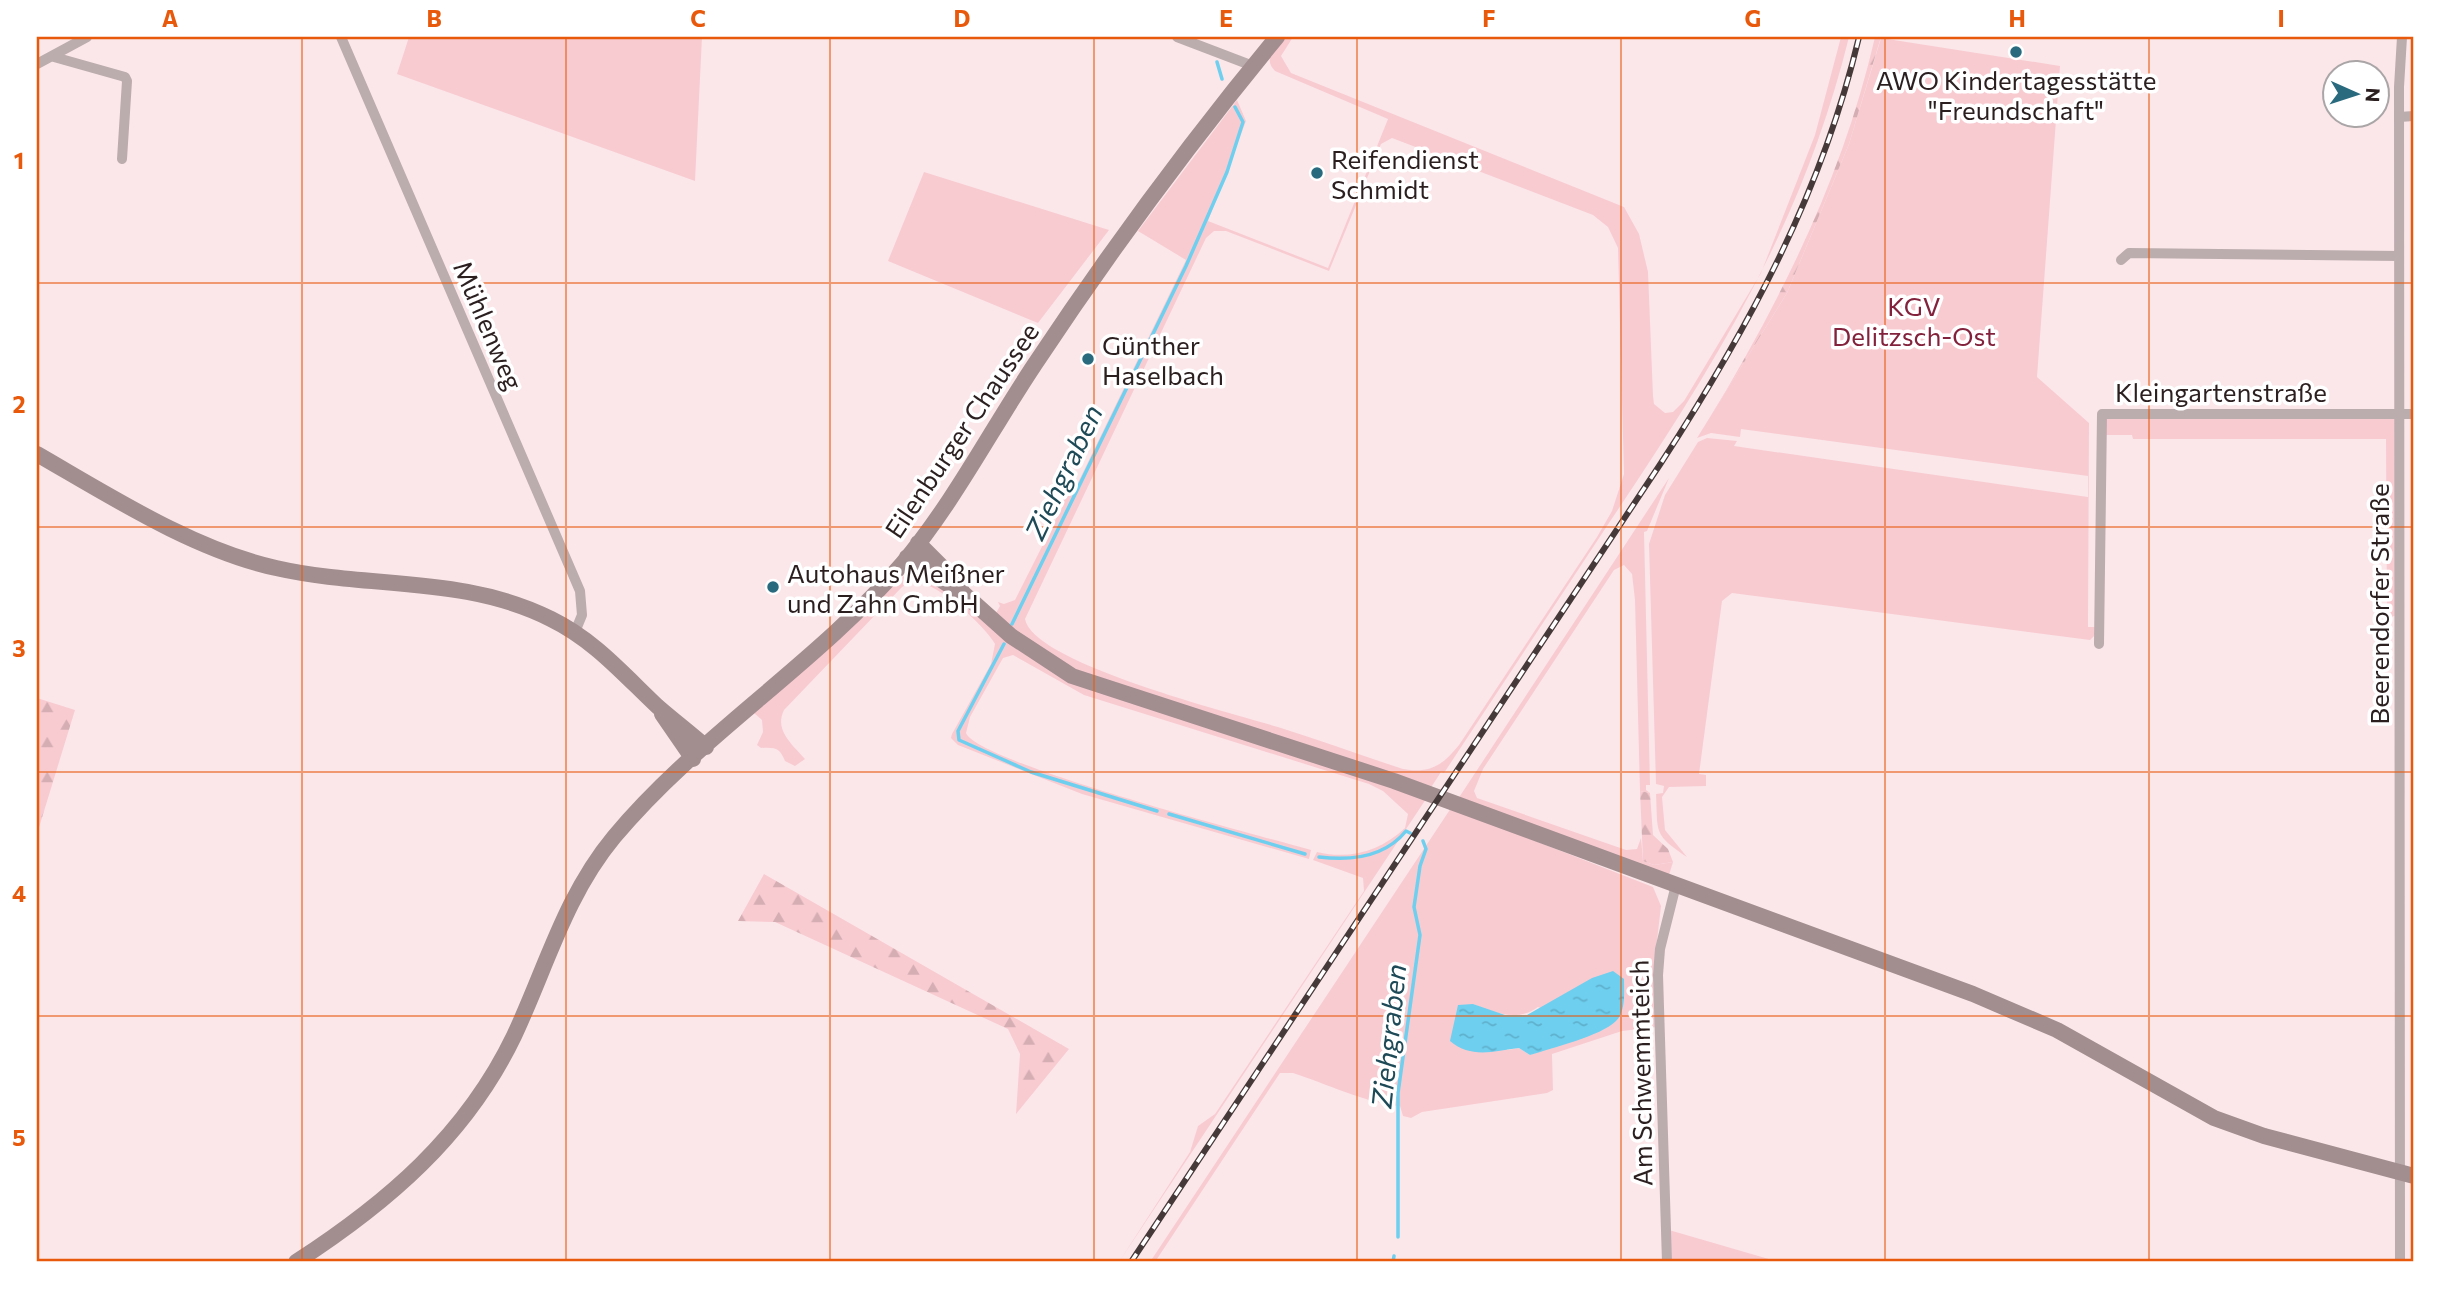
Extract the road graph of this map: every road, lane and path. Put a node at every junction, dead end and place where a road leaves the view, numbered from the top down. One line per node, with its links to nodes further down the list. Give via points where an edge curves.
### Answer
1 (87, 37): 6 (street)
2 (341, 37): 22 (street, Mühlenweg, via 580,591 582,615)
3 (1177, 37): 8 (street)
4 (1277, 37): 8 (main road, Eilenburger Chaussee)
5 (2402, 37): 10 (street, Beerendorfer Straße)
6 (54, 57): 7 (street); 11 (street, via 125,77)
7 (37, 64)
8 (1253, 66): 19 (main road, Eilenburger Chaussee, via 1186,150 1063,322)
9 (2414, 116): 10 (street)
10 (2399, 117): 12 (street, Beerendorfer Straße)
11 (122, 159)
12 (2399, 256): 13 (street, via 2129,253); 15 (street, Beerendorfer Straße)
13 (2121, 260)
14 (2414, 318): 15 (street)
15 (2401, 319): 16 (street, Beerendorfer Straße)
16 (2401, 414): 17 (street); 23 (street, Kleingartenstraße, via 2102,414); 28 (street, Beerendorfer Straße)
17 (2414, 414)
18 (37, 454): 22 (main road, via 240,558 311,575 465,590 526,608)
19 (918, 543): 20 (main road, Eilenburger Chaussee); 21 (main road)
20 (907, 557): 21 (main road); 25 (main road, Eilenburger Chaussee, via 866,602)
21 (963, 593): 27 (main road, via 1022,646 1096,686 1394,781)
22 (575, 632): 24 (main road)
23 (2099, 644)
24 (657, 705): 25 (main road); 26 (main road)
25 (706, 747): 26 (main road, Eilenburger Chaussee)
26 (693, 759): 29 (main road, Eilenburger Chaussee, via 650,799 598,859 567,911 502,1060 452,1134 389,1197)
27 (1676, 885): 28 (main road, via 2019,1012 2234,1126); 31 (street, Am Schwemmteich, via 1658,975)
28 (2408, 1174): 32 (street, Beerendorfer Straße)
29 (314, 1258): 30 (main road, Eilenburger Chaussee)
30 (296, 1262)
31 (1667, 1262)
32 (2400, 1262)

